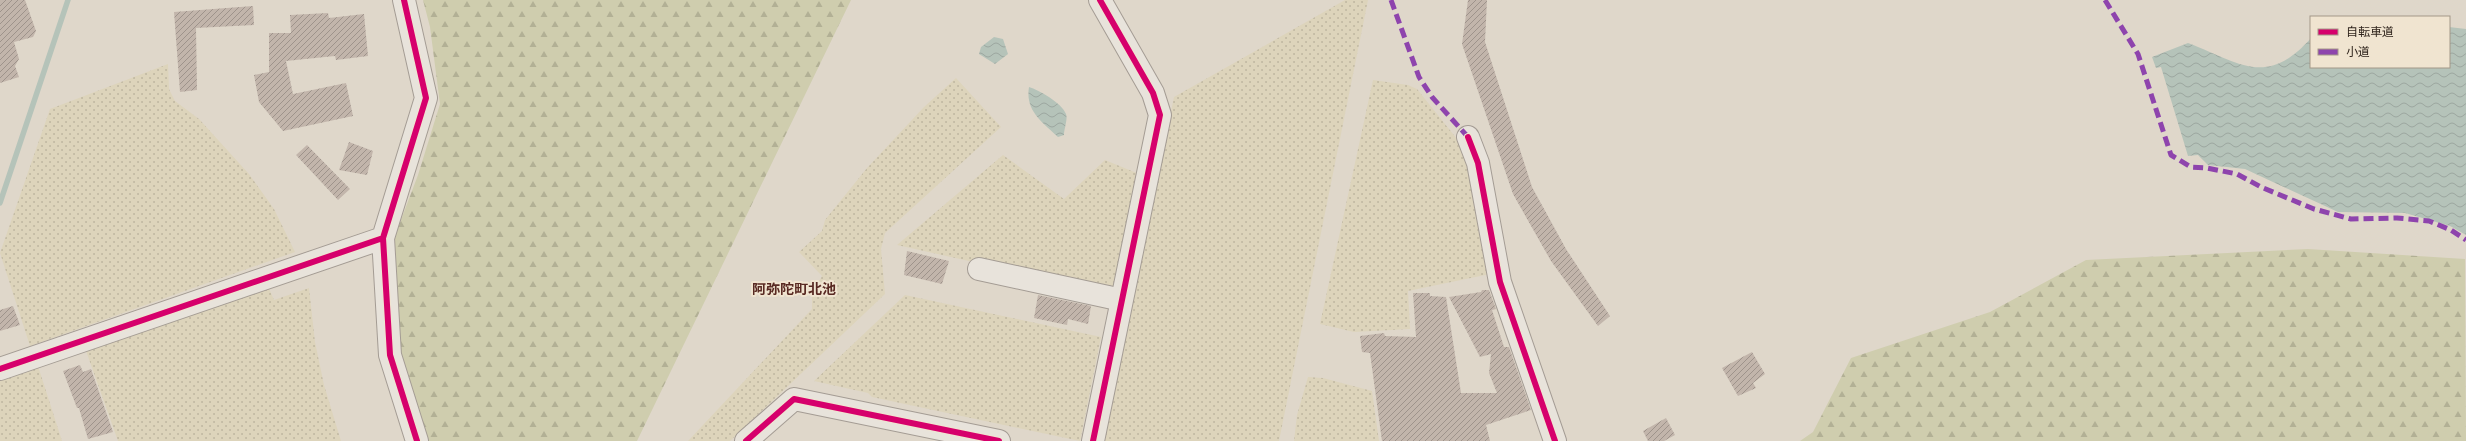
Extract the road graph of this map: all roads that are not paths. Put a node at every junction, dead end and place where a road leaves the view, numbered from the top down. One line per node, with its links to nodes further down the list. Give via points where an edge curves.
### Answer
1 (404, 0): 4 (street, via 426,98)
2 (1100, 0): 6 (street, via 1153,93 1160,115)
3 (1468, 138): 12 (street, via 1478,163 1500,282)
4 (383, 238): 7 (street); 8 (street, via 390,355)
5 (979, 269): 6 (street)
6 (1122, 300): 11 (street)
7 (0, 369)
8 (417, 441)
9 (746, 441): 10 (street, via 794,399)
10 (999, 441)
11 (1093, 441)
12 (1555, 441)

